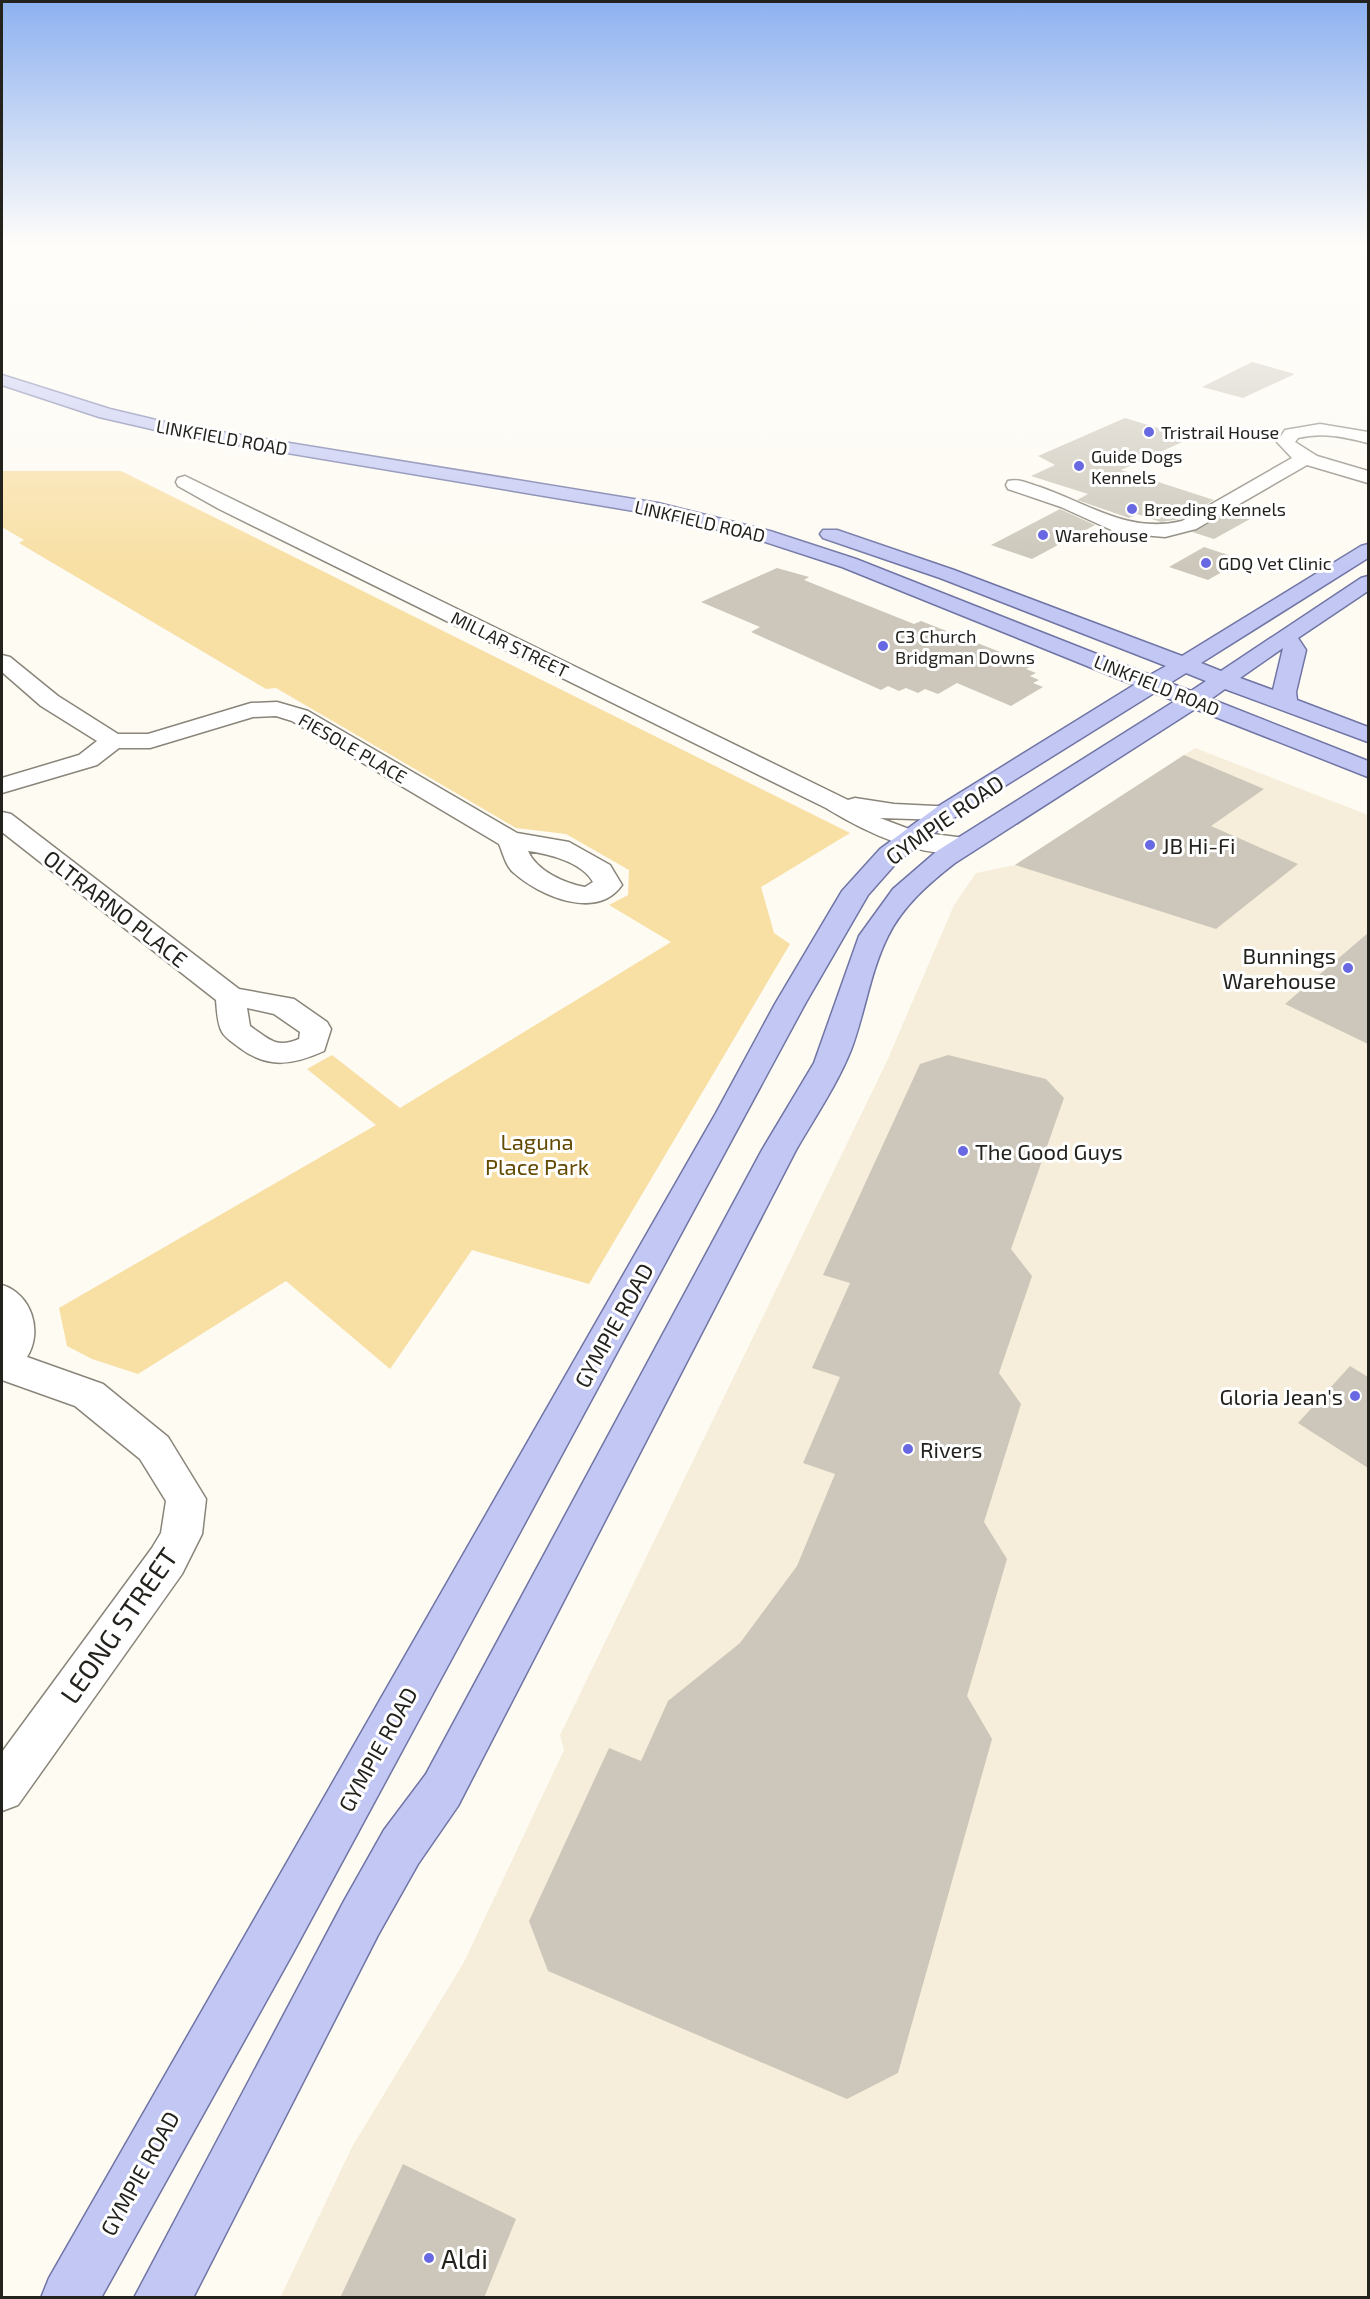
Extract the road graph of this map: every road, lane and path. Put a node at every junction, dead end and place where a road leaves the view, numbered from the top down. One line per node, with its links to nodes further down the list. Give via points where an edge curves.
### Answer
1 (17, 367): 2 (main road, LINKFIELD ROAD)
2 (49, 379): 3 (main road); 14 (main road, LINKFIELD ROAD, via 138,405 233,426 727,507 920,564)
3 (12, 386): 4 (main road); 6 (main road, LINKFIELD ROAD)
4 (2, 400)
5 (34, 409): 6 (main road)
6 (105, 413): 18 (main road, LINKFIELD ROAD, via 218,437 630,504 732,526 849,563)
7 (1368, 438): 8 (street, via 1323,429 1291,434 1286,442 1290,450)
8 (1305, 458): 9 (street); 11 (street, via 1189,525 1166,531 1125,529)
9 (1364, 471)
10 (185, 482): 31 (street, MILLAR STREET)
11 (1015, 485)
12 (1368, 550): 16 (main road, GYMPIE ROAD)
13 (1368, 582): 15 (main road, GYMPIE ROAD)
14 (1107, 636): 16 (main road); 19 (main road, LINKFIELD ROAD)
15 (1286, 636): 20 (main road, GYMPIE ROAD); 23 (main road, via 1295,650 1284,692)
16 (1219, 644): 19 (main road, GYMPIE ROAD)
17 (2, 662): 28 (street, via 57,706)
18 (1103, 663): 21 (main road, LINKFIELD ROAD); 24 (main road, via 1106,679 1099,697)
19 (1184, 666): 20 (main road, LINKFIELD ROAD); 21 (main road, GYMPIE ROAD)
20 (1222, 680): 22 (main road, GYMPIE ROAD); 23 (main road, LINKFIELD ROAD)
21 (1155, 684): 22 (main road, LINKFIELD ROAD); 24 (main road, GYMPIE ROAD)
22 (1196, 699): 25 (main road, GYMPIE ROAD); 27 (main road, LINKFIELD ROAD)
23 (1286, 704): 26 (main road, LINKFIELD ROAD)
24 (1107, 713): 33 (main road, GYMPIE ROAD)
25 (1159, 722): 27 (main road); 35 (main road, GYMPIE ROAD)
26 (1368, 735)
27 (1286, 736): 29 (main road, LINKFIELD ROAD)
28 (113, 741): 30 (street, via 88,759); 34 (street, FIESOLE PLACE, via 150,741 251,710 277,709 300,716)
29 (1368, 770)
30 (2, 786)
31 (835, 803): 33 (street, MILLAR STREET, via 894,812); 33 (street, MILLAR STREET, via 879,830)
32 (2, 820): 36 (street, OLTRARNO PLACE)
33 (927, 826): 35 (street, MILLAR STREET, via 935,845); 40 (main road, GYMPIE ROAD, via 882,862 856,891 801,984 276,1933)
34 (510, 840)
35 (964, 845): 41 (main road, GYMPIE ROAD, via 929,870 881,922 823,1075 779,1149 442,1790 401,1847 361,1918)
36 (230, 996)
37 (2, 1298): 38 (street, via 12,1309 17,1342)
38 (3, 1365): 39 (street, LEONG STREET, via 89,1395 154,1448 186,1499 181,1534 167,1561)
39 (2, 1790)
40 (69, 2298)
41 (162, 2298)

